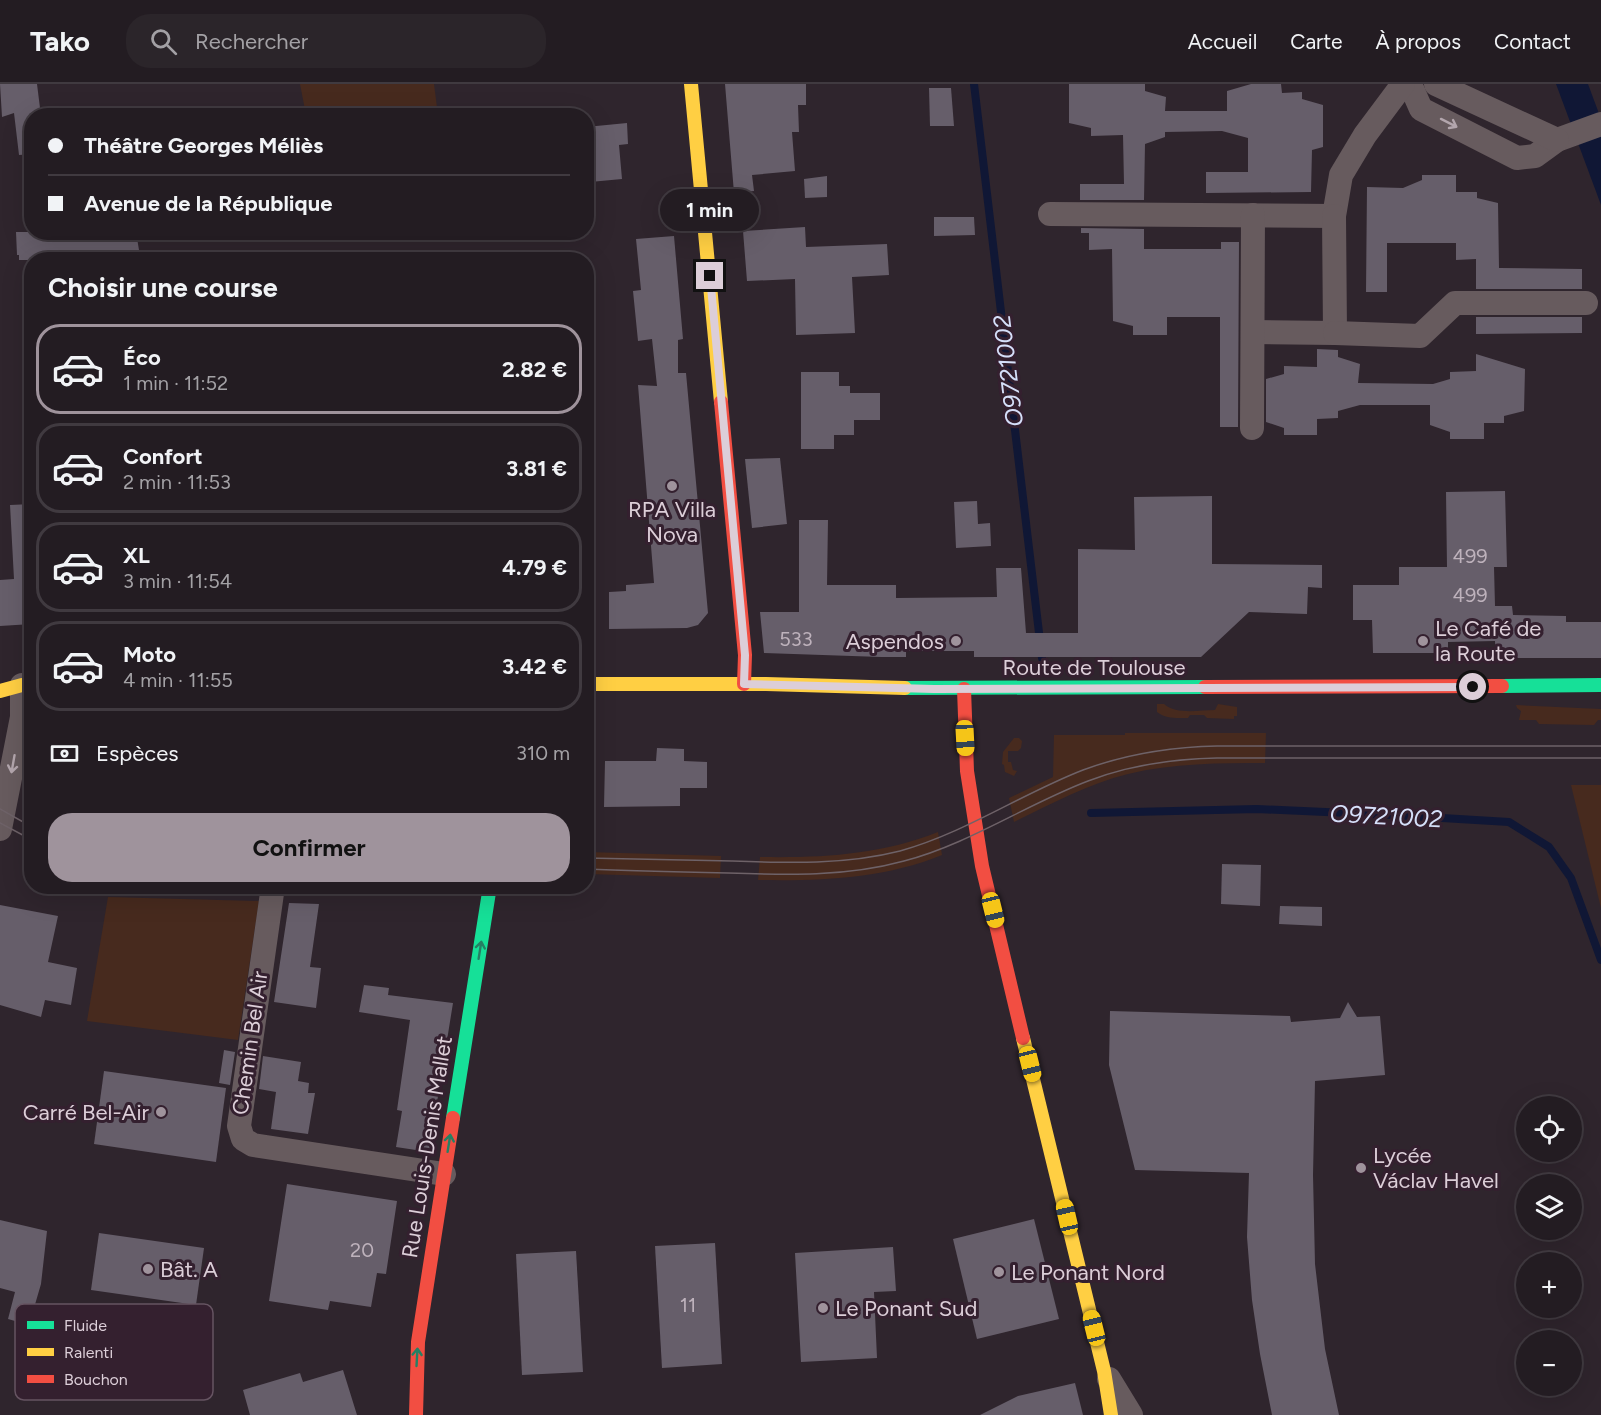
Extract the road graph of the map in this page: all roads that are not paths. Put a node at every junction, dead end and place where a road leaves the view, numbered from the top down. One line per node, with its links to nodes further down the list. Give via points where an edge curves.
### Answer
1 (692, 84): 16 (street, via 745,655)
2 (1402, 84): 9 (street, via 1341,175)
3 (1410, 84): 6 (street, one-way to 6, via 1421,109 1517,158 1535,156)
4 (1436, 84): 6 (street)
5 (1601, 124): 6 (street)
6 (1564, 137)
7 (1050, 214): 8 (street)
8 (1253, 215): 9 (street); 11 (street)
9 (1334, 216): 12 (street)
10 (1586, 303): 12 (street, via 1455,303 1420,336)
11 (1252, 332): 12 (street); 13 (street)
12 (1335, 333)
13 (1252, 428)
14 (13, 684): 19 (street, one-way to 19, via 22,717)
15 (594, 684): 16 (street, Route de Toulouse)
16 (744, 684): 18 (street, Route de Toulouse)
17 (1601, 685): 18 (street, Route de Toulouse)
18 (964, 689): 23 (street, via 967,771 982,866)
19 (0, 829)
20 (272, 894): 22 (street, Chemin Bel Air, via 238,1126 243,1139 253,1145)
21 (489, 894): 22 (street, Rue Louis-Denis Mallet, one-way to 21)
22 (444, 1174): 24 (street, Rue Louis-Denis Mallet, one-way to 22, via 418,1342)
23 (1104, 1371): 25 (street); 26 (street)
24 (416, 1415)
25 (1111, 1415)
26 (1131, 1415)

